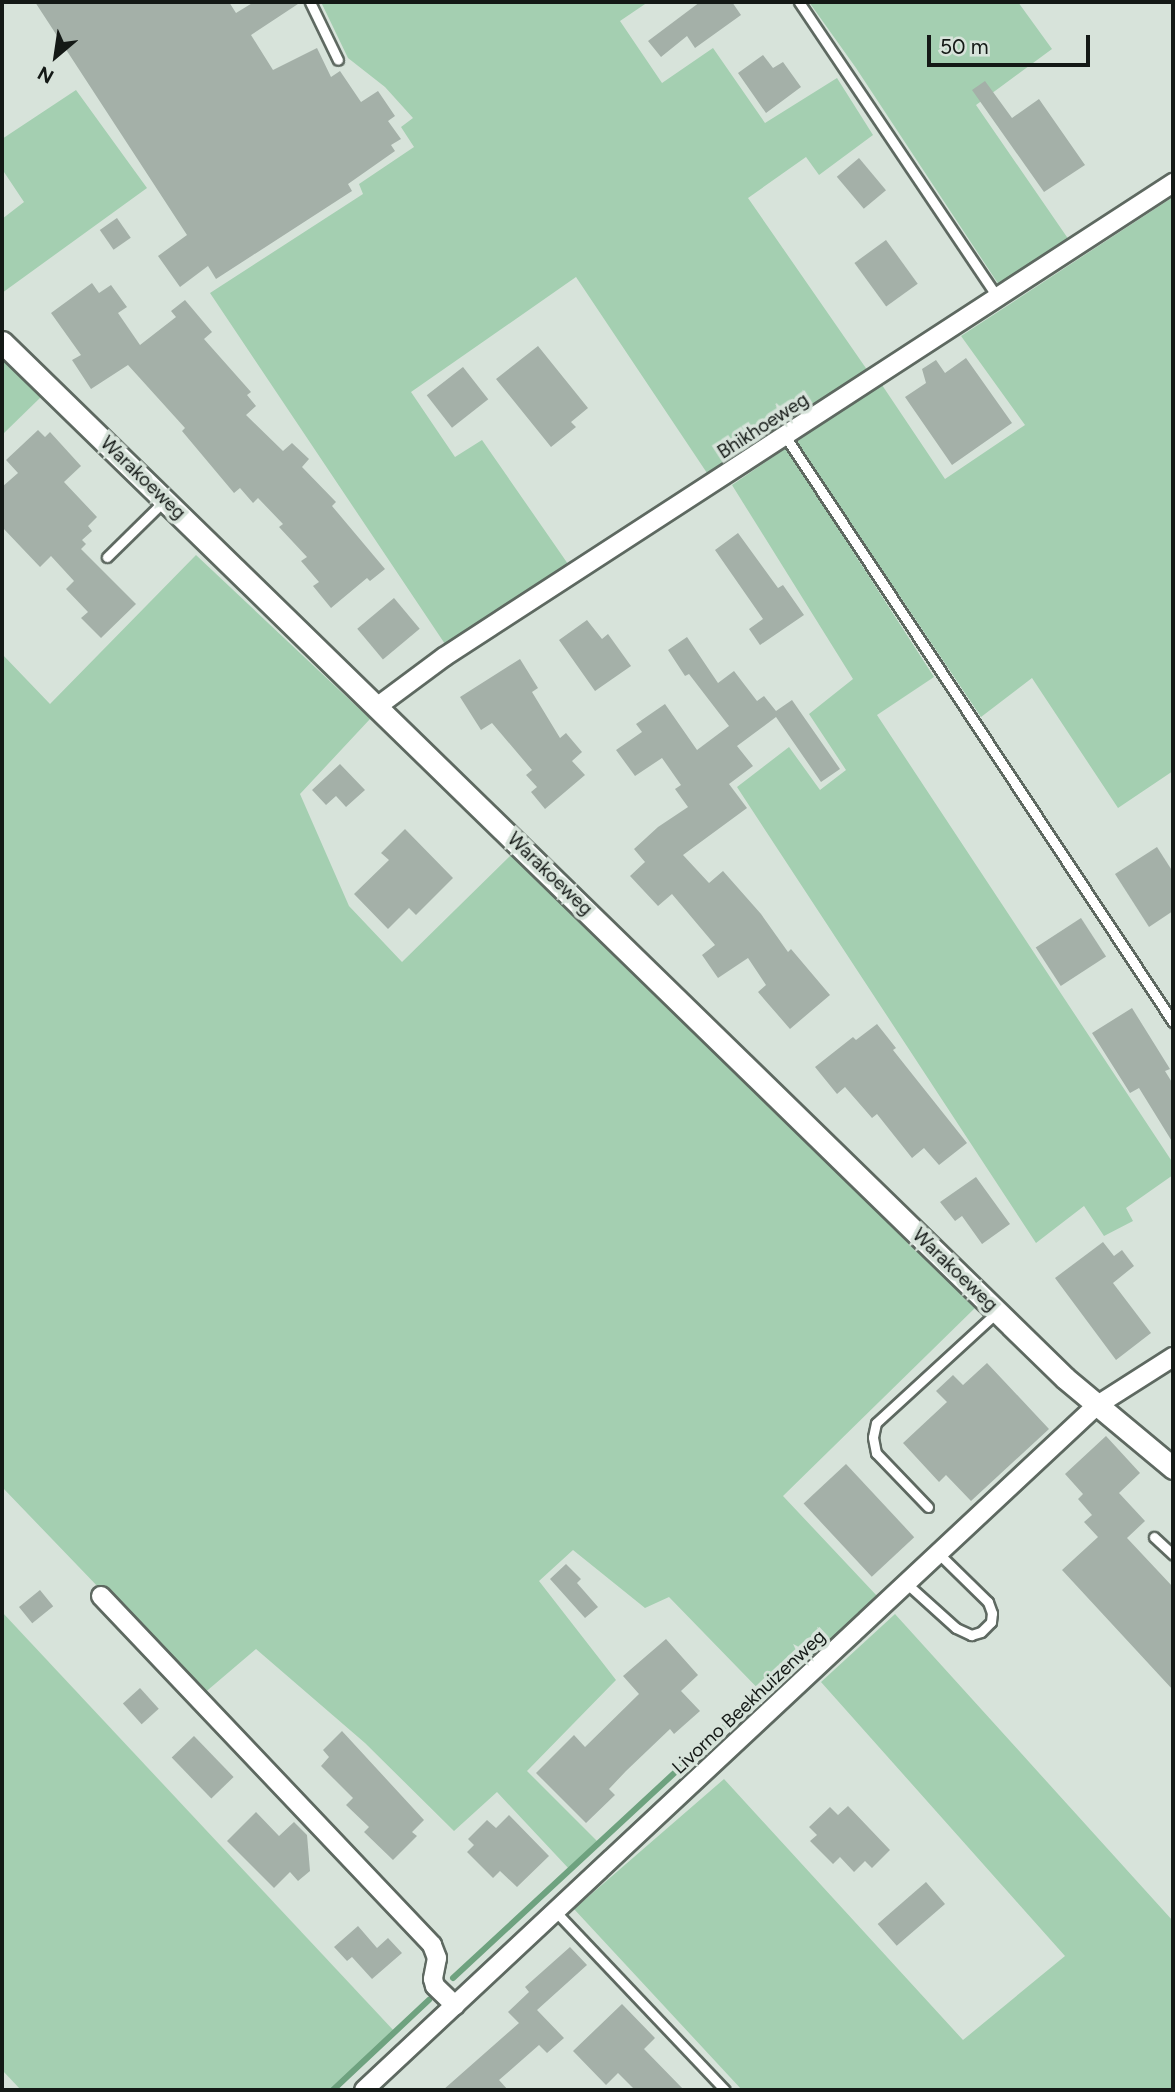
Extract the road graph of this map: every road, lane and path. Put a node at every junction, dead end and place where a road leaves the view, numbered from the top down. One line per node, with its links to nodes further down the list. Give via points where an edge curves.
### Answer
1 (310, 2): 3 (lane)
2 (799, 2): 5 (lane)
3 (338, 60)
4 (1173, 183): 5 (street, Bhikhoeweg)
5 (998, 298): 7 (street, Bhikhoeweg)
6 (2, 342): 8 (street, Warakoeweg)
7 (786, 436): 10 (street, Bhikhoeweg, via 444,657); 11 (lane)
8 (165, 500): 9 (lane); 10 (street, Warakoeweg)
9 (107, 557)
10 (378, 706): 12 (street, Warakoeweg)
11 (1173, 1022)
12 (998, 1311): 14 (street, Warakoeweg); 16 (lane, via 876,1423 876,1453)
13 (1173, 1357): 14 (street, Livorno Beekhuizenweg)
14 (1097, 1406): 15 (street, Warakoeweg); 18 (street, Livorno Beekhuizenweg)
15 (1173, 1468)
16 (928, 1507)
17 (1154, 1537): 19 (lane)
18 (938, 1553): 20 (street, Livorno Beekhuizenweg); 20 (lane, via 988,1602 991,1622 981,1632 971,1635 956,1628)
19 (1173, 1555)
20 (906, 1583): 22 (street, Livorno Beekhuizenweg)
21 (101, 1596): 23 (street, via 432,1945 437,1958 435,1986)
22 (556, 1912): 23 (street, Livorno Beekhuizenweg); 25 (lane)
23 (455, 2005): 24 (street, Livorno Beekhuizenweg)
24 (364, 2090)
25 (725, 2090)

